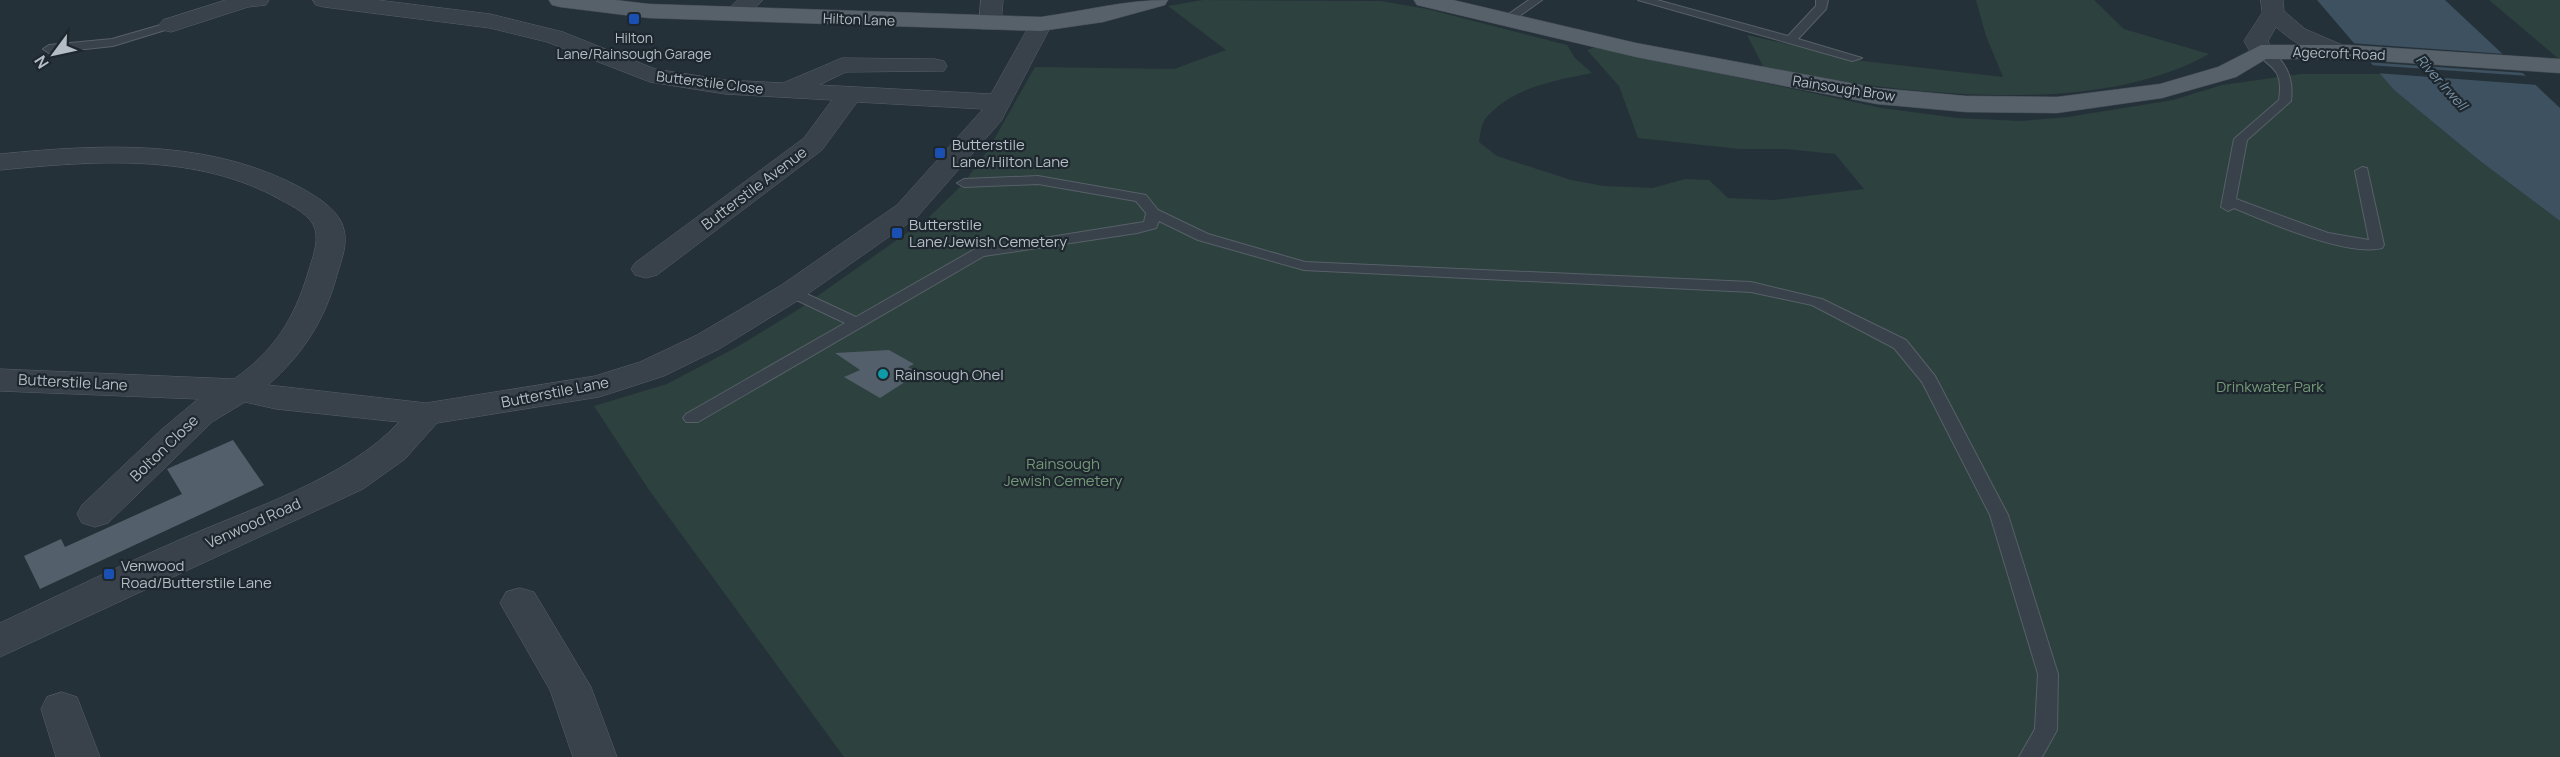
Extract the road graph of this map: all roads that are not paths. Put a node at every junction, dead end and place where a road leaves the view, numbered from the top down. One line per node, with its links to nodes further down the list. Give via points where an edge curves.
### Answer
1 (258, 0): 16 (street)
2 (324, 0): 24 (street, Butterstile Close, via 490,21 555,37 650,75 725,87)
3 (752, 0): 12 (street)
4 (992, 0): 14 (street)
5 (1157, 0): 15 (main road, Hilton Lane, via 1102,15)
6 (1425, 0): 13 (main road, Rainsough Brow)
7 (1536, 0): 13 (lane)
8 (1644, 0): 17 (lane)
9 (1822, 0): 17 (lane, via 1822,7)
10 (576, 1): 12 (main road, Hilton Lane, via 649,11)
11 (2272, 6): 19 (street, via 2256,41); 20 (street, via 2297,34)
12 (735, 15): 14 (main road, Hilton Lane)
13 (1507, 21): 19 (main road, Rainsough Brow, via 1877,96 1966,104 2057,105 2162,91 2227,72)
14 (990, 24): 15 (main road, Hilton Lane)
15 (1041, 24): 26 (street, Butterstile Lane)
16 (171, 25): 18 (lane, via 113,42)
17 (1791, 40): 21 (lane)
18 (49, 49)
19 (2261, 52): 20 (main road, Agecroft Road); 28 (lane, via 2282,68 2288,86 2285,101 2241,139 2228,204 2314,232 2366,245 2377,244)
20 (2339, 52): 22 (main road, Agecroft Road)
21 (1856, 58)
22 (2551, 65)
23 (935, 66): 24 (street, via 842,65)
24 (786, 90): 25 (street, Butterstile Close)
25 (850, 94): 26 (street, Butterstile Close); 31 (street, Butterstile Avenue, via 813,144)
26 (999, 102): 32 (street, Butterstile Lane, via 992,116 907,211)
27 (0, 162): 35 (street, Bolton Close, via 104,155 205,163 257,177 291,193 317,212 329,227 330,248 302,328 267,370)
28 (2362, 171)
29 (964, 183): 30 (lane, via 1038,180 1141,198)
30 (1153, 213): 33 (lane, via 1151,225 1137,229 980,252); 44 (lane, via 1203,237 1304,266 1751,287 1817,302 1900,344 1929,380 1999,515 2048,674 2046,730)
31 (658, 254)
32 (791, 292): 33 (lane); 36 (street, Butterstile Lane, via 708,342 652,369 599,386)
33 (857, 323): 37 (lane)
34 (0, 380): 35 (street, Butterstile Lane)
35 (240, 390): 36 (street, Butterstile Lane, via 276,398); 38 (street, Bolton Close, via 202,412)
36 (426, 414): 40 (street, Venwood Road, via 393,451 350,480 184,553)
37 (692, 418)
38 (95, 514)
39 (520, 603): 43 (street, via 570,687)
40 (0, 641)
41 (62, 709): 42 (street)
42 (75, 756)
43 (595, 757)
44 (2030, 757)

